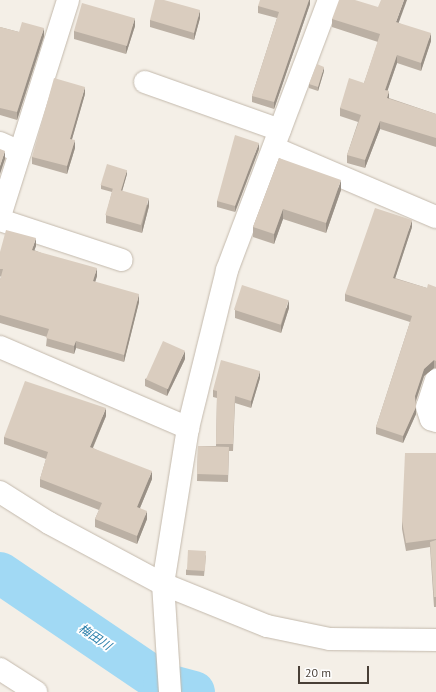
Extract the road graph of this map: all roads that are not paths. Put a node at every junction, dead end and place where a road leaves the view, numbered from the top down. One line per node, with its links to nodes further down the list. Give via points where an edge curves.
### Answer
1 (68, 0): 6 (street)
2 (329, 0): 4 (street)
3 (144, 82): 4 (street)
4 (277, 139): 8 (street); 14 (street, via 227,270)
5 (0, 143): 6 (street)
6 (20, 152): 7 (street)
7 (0, 216)
8 (436, 217)
9 (0, 220): 10 (street)
10 (122, 260)
11 (0, 347): 14 (street)
12 (436, 380): 13 (street, via 427,407 431,419)
13 (436, 421)
14 (188, 428): 16 (street)
15 (0, 492): 16 (street)
16 (164, 593): 17 (street, via 267,626 330,639); 20 (street)
17 (436, 640)
18 (0, 669): 19 (street)
19 (36, 692)
20 (170, 692)

